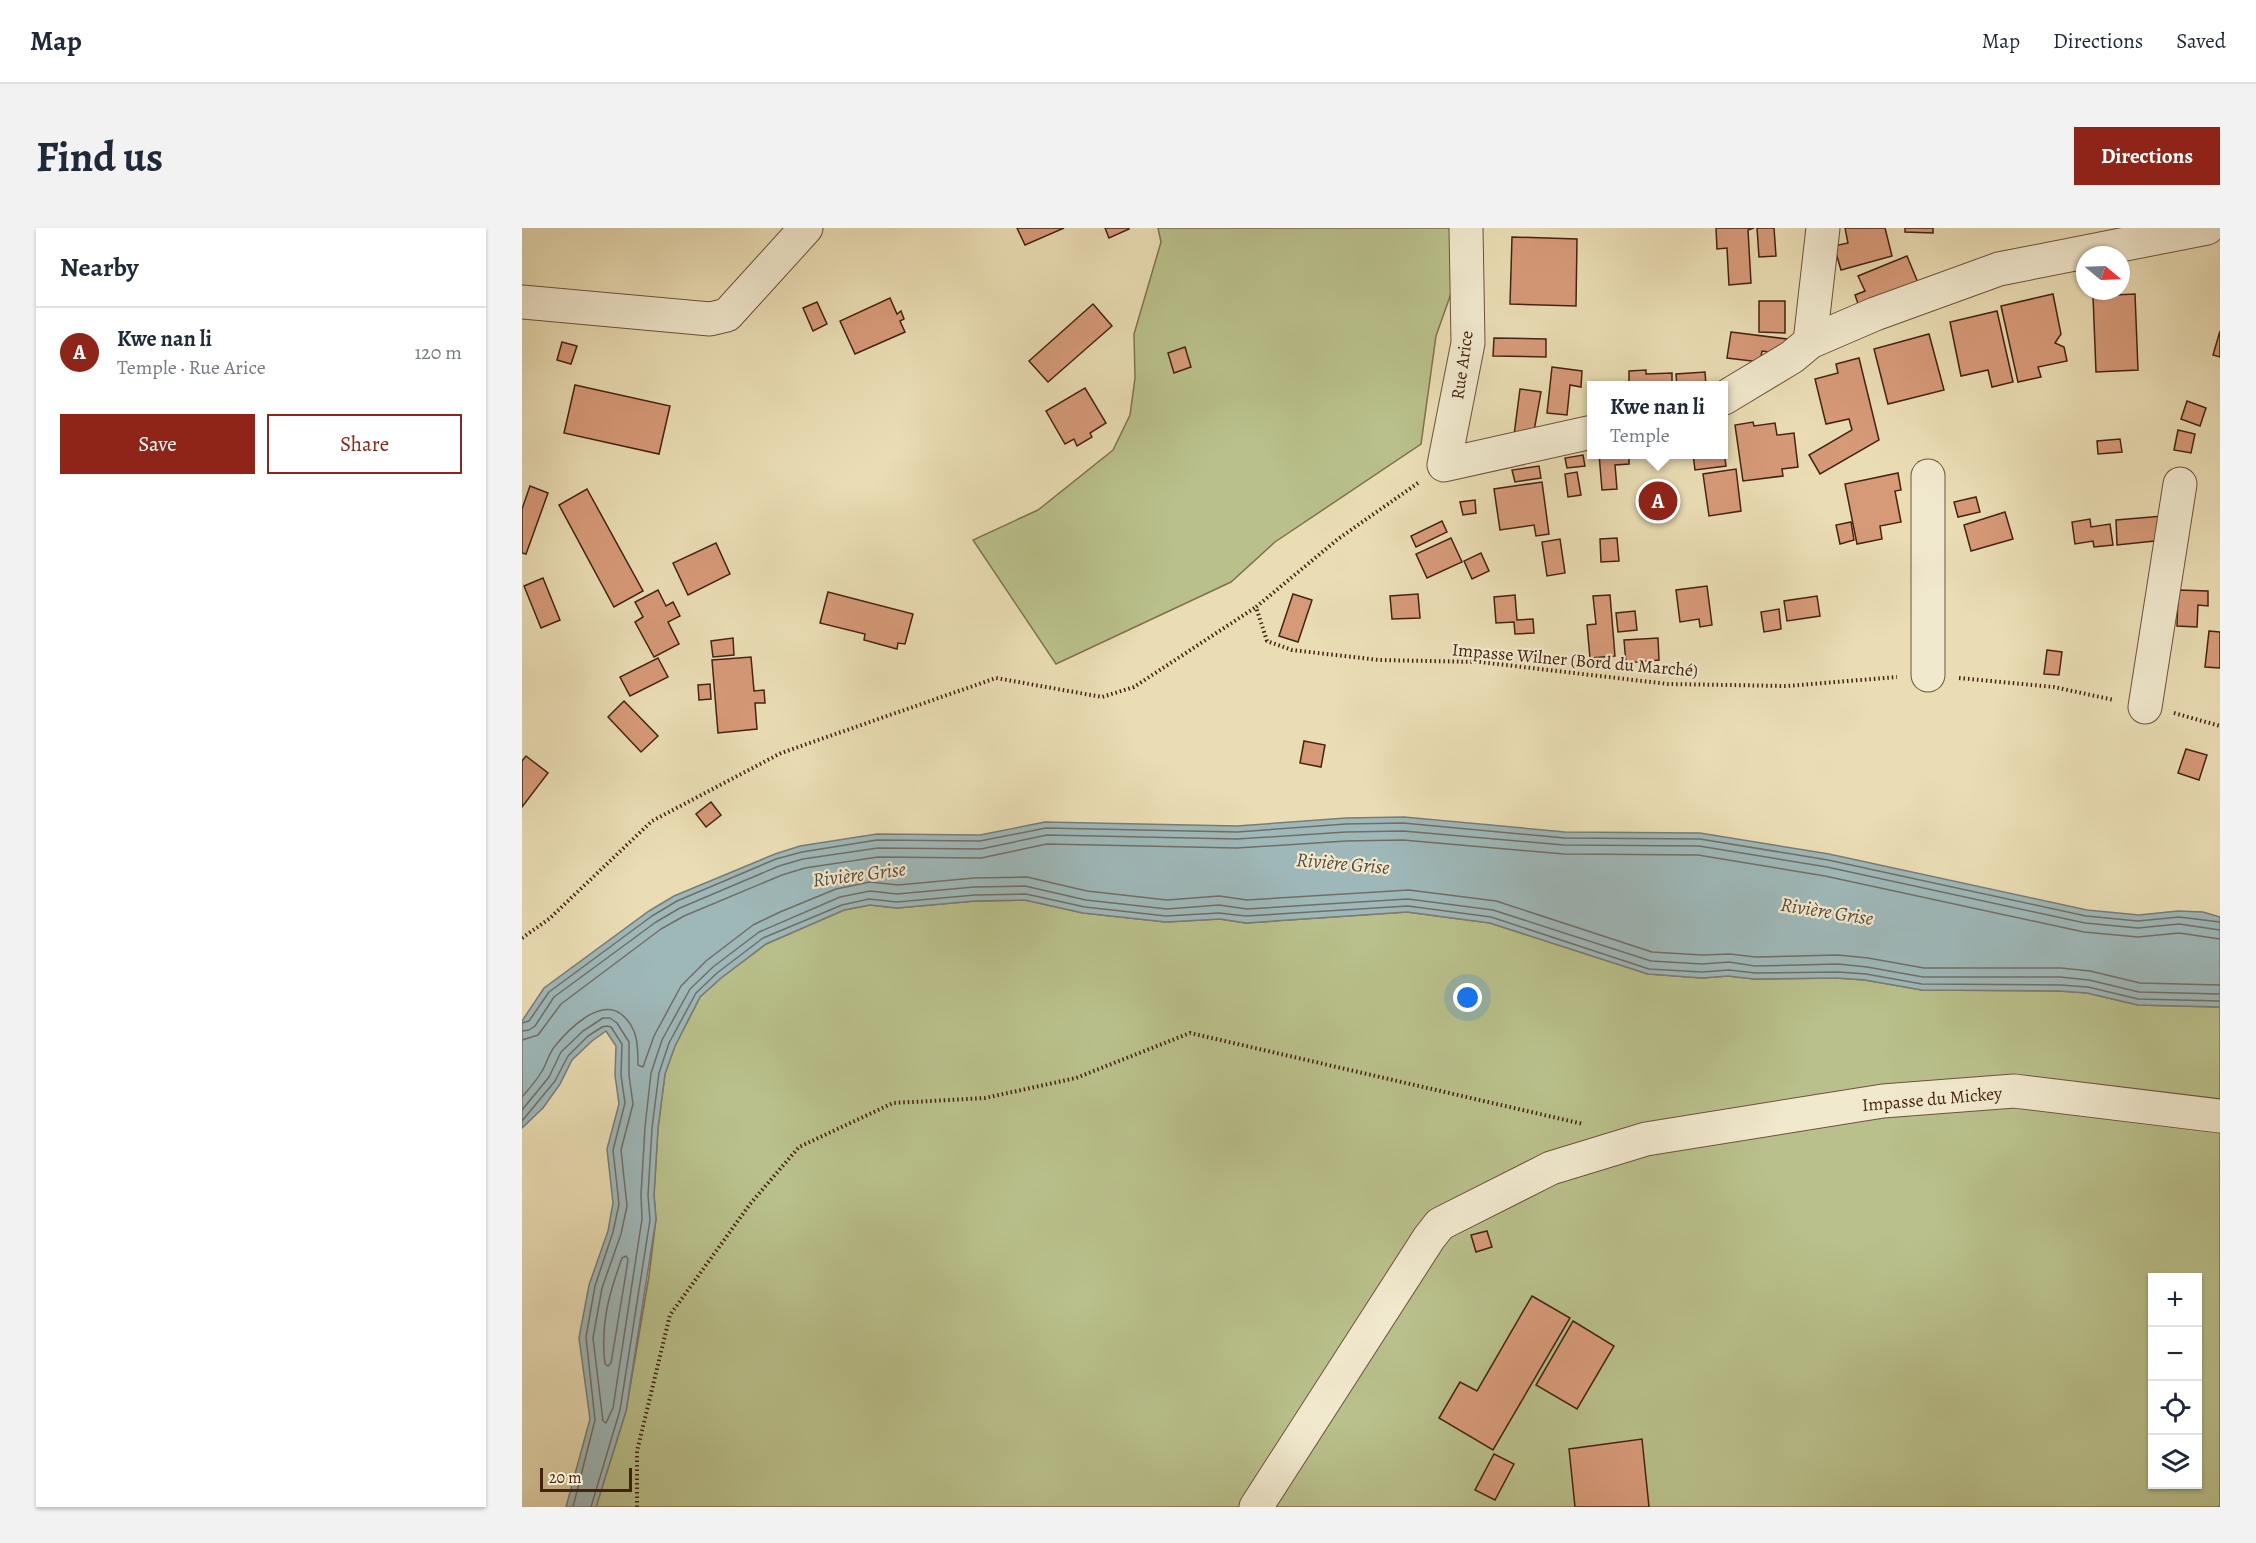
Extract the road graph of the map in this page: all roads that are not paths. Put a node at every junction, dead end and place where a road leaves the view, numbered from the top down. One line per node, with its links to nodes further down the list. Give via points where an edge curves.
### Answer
1 (806, 228): 5 (street, via 727,315 710,319)
2 (1466, 228): 8 (street, Rue Arice, via 1468,343 1444,465)
3 (1823, 228): 6 (street)
4 (2207, 228): 6 (street, via 1999,269)
5 (522, 302)
6 (1810, 342): 7 (street)
7 (1728, 396)
8 (1587, 433)
9 (1928, 476): 11 (street)
10 (2180, 484): 12 (street)
11 (1928, 675)
12 (2145, 707)
13 (2220, 1116): 14 (street, Impasse du Mickey, via 2014,1091 1883,1101 1646,1139 1551,1167 1440,1224)
14 (1256, 1507)

